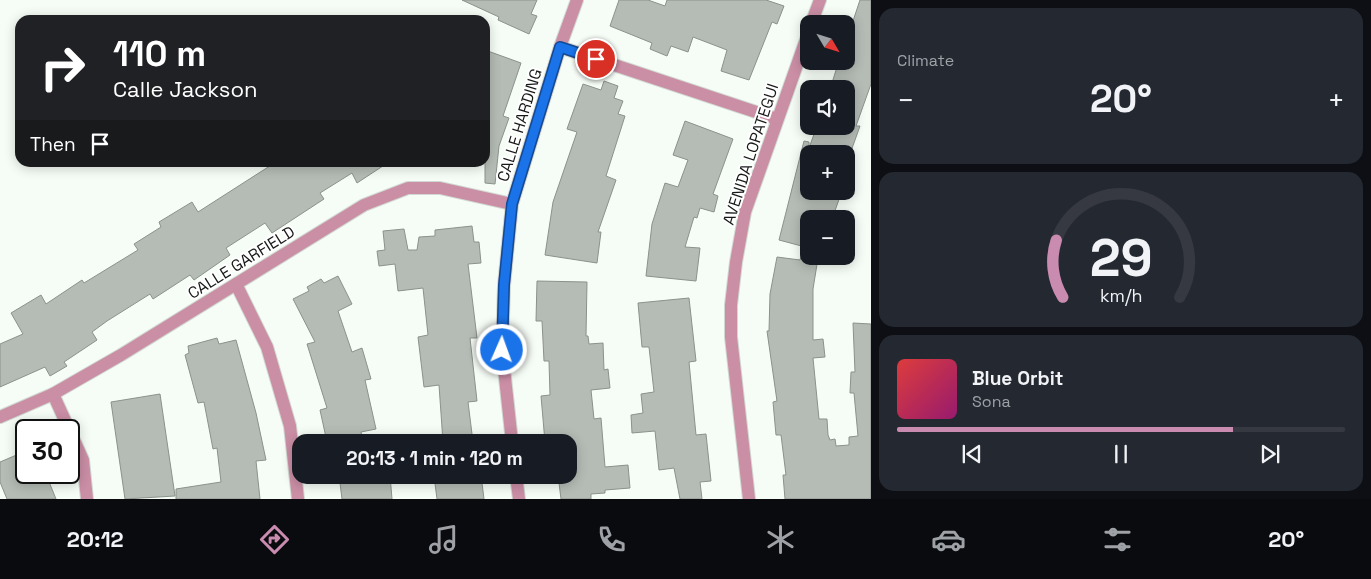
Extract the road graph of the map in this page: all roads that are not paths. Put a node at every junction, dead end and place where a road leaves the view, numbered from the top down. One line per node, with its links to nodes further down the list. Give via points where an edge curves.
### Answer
1 (577, 0): 4 (street, CALLE HARDING)
2 (820, 0): 3 (street)
3 (814, 15)
4 (560, 47): 6 (street); 7 (street, CALLE HARDING)
5 (800, 55): 6 (street, AVENIDA LOPATEGUI)
6 (776, 119): 16 (street, AVENIDA LOPATEGUI, via 745,212 731,305 734,366)
7 (512, 204): 8 (street, CALLE GARFIELD, via 440,188 408,188 364,205); 11 (street, CALLE HARDING, via 502,350)
8 (236, 284): 9 (street, CALLE GARFIELD); 14 (street, via 267,347 290,426)
9 (53, 394): 10 (street, CALLE GARFIELD); 13 (street, via 84,460)
10 (0, 417)
11 (511, 434)
12 (517, 484): 15 (street)
13 (88, 499)
14 (298, 499)
15 (518, 499)
16 (750, 499)

